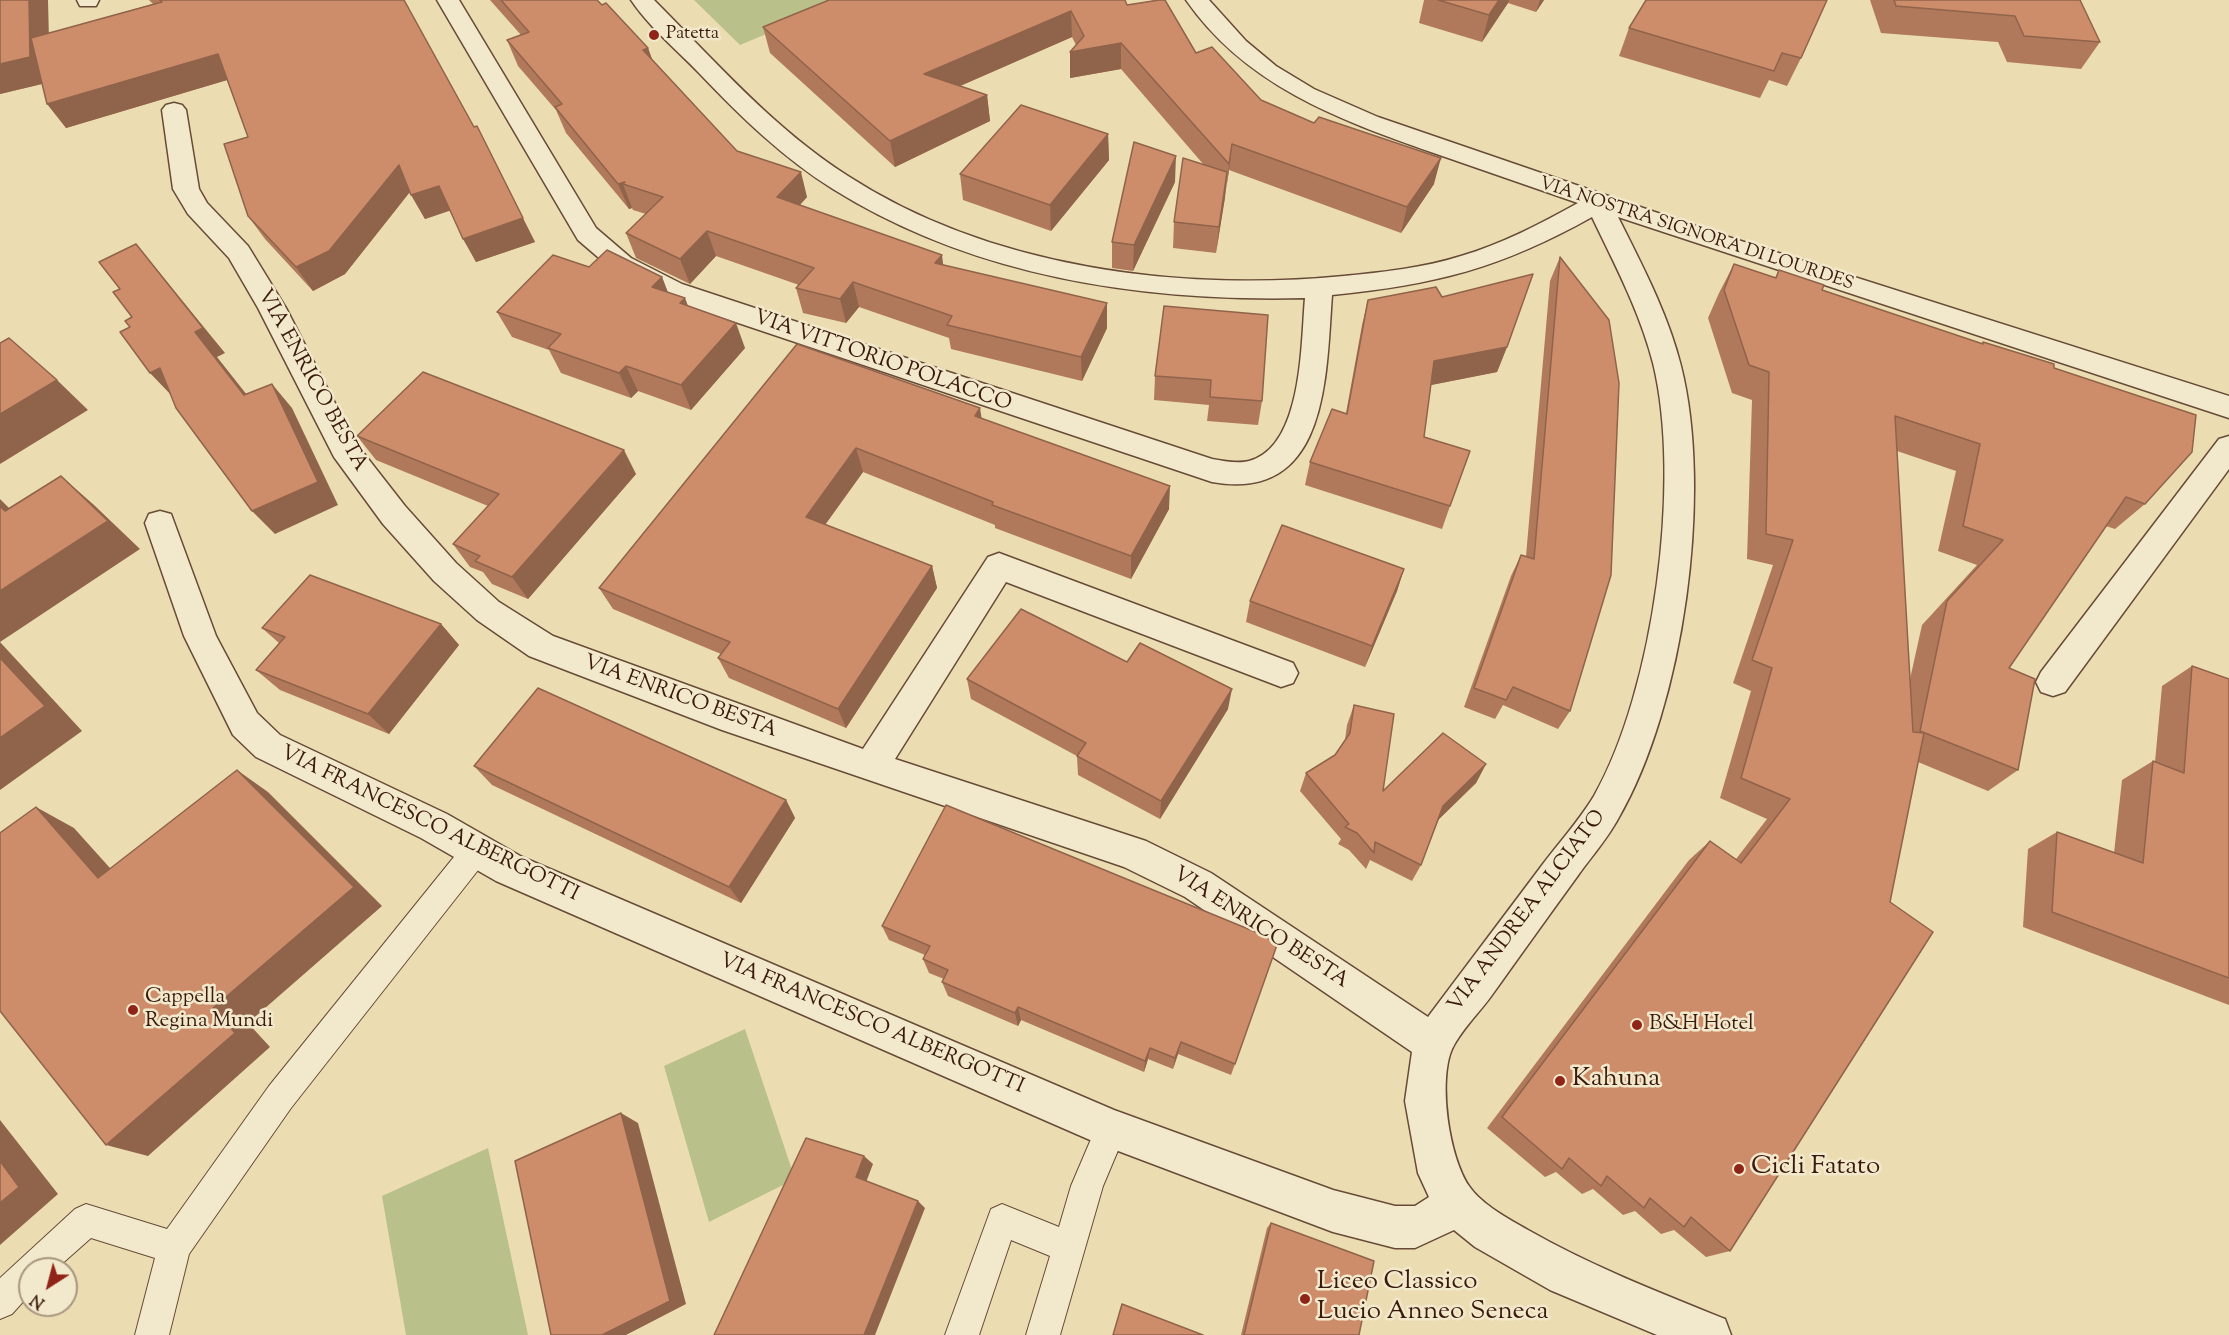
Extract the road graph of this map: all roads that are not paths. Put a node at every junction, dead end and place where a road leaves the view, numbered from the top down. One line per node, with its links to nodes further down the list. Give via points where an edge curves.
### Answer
1 (448, 0): 6 (street, VIA VITTORIO POLACCO, via 587,234 622,264 685,295 1178,461 1201,468 1248,473 1270,466 1288,449 1299,431 1307,403)
2 (642, 0): 6 (street, via 800,154 841,184 930,228 1010,256 1100,276 1210,289)
3 (1197, 0): 5 (street, VIA NOSTRA SIGNORA DI LOURDES, via 1256,62 1306,94 1410,138)
4 (174, 110): 12 (street, VIA ENRICO BESTA, via 190,197 239,252 356,466 394,515 452,578 488,611 541,646)
5 (1598, 202): 6 (street, via 1539,235 1472,262 1394,279); 7 (street, VIA NOSTRA SIGNORA DI LOURDES); 14 (street, VIA ANDREA ALCIATO, via 1654,325 1672,387 1678,456 1677,529 1673,586 1660,662 1637,738 1606,808)
6 (1319, 289)
7 (2229, 407)
8 (2229, 447): 11 (street)
9 (160, 523): 13 (street, VIA FRANCESCO ALBERGOTTI, via 200,636 245,724 268,746 434,825)
10 (1281, 673): 12 (street, via 999,566)
11 (2053, 682)
12 (871, 767): 14 (street, VIA ENRICO BESTA, via 1165,867 1198,885)
13 (476, 851): 15 (street, VIA FRANCESCO ALBERGOTTI, via 559,891); 17 (lane, via 280,1097)
14 (1433, 1043): 16 (street, VIA ANDREA ALCIATO, via 1426,1082 1427,1116 1439,1173)
15 (1111, 1129): 16 (street, VIA FRANCESCO ALBERGOTTI, via 1333,1211 1386,1225 1414,1227); 18 (lane, via 1087,1186)
16 (1456, 1204): 25 (street, via 1490,1232 1565,1275)
17 (174, 1247): 19 (lane, via 86,1220); 22 (lane)
18 (1069, 1248): 23 (lane, via 1002,1220); 24 (lane)
19 (45, 1257)
20 (18, 1283): 21 (lane)
21 (0, 1302)
22 (152, 1335)
23 (962, 1335)
24 (1043, 1335)
25 (1709, 1335)

